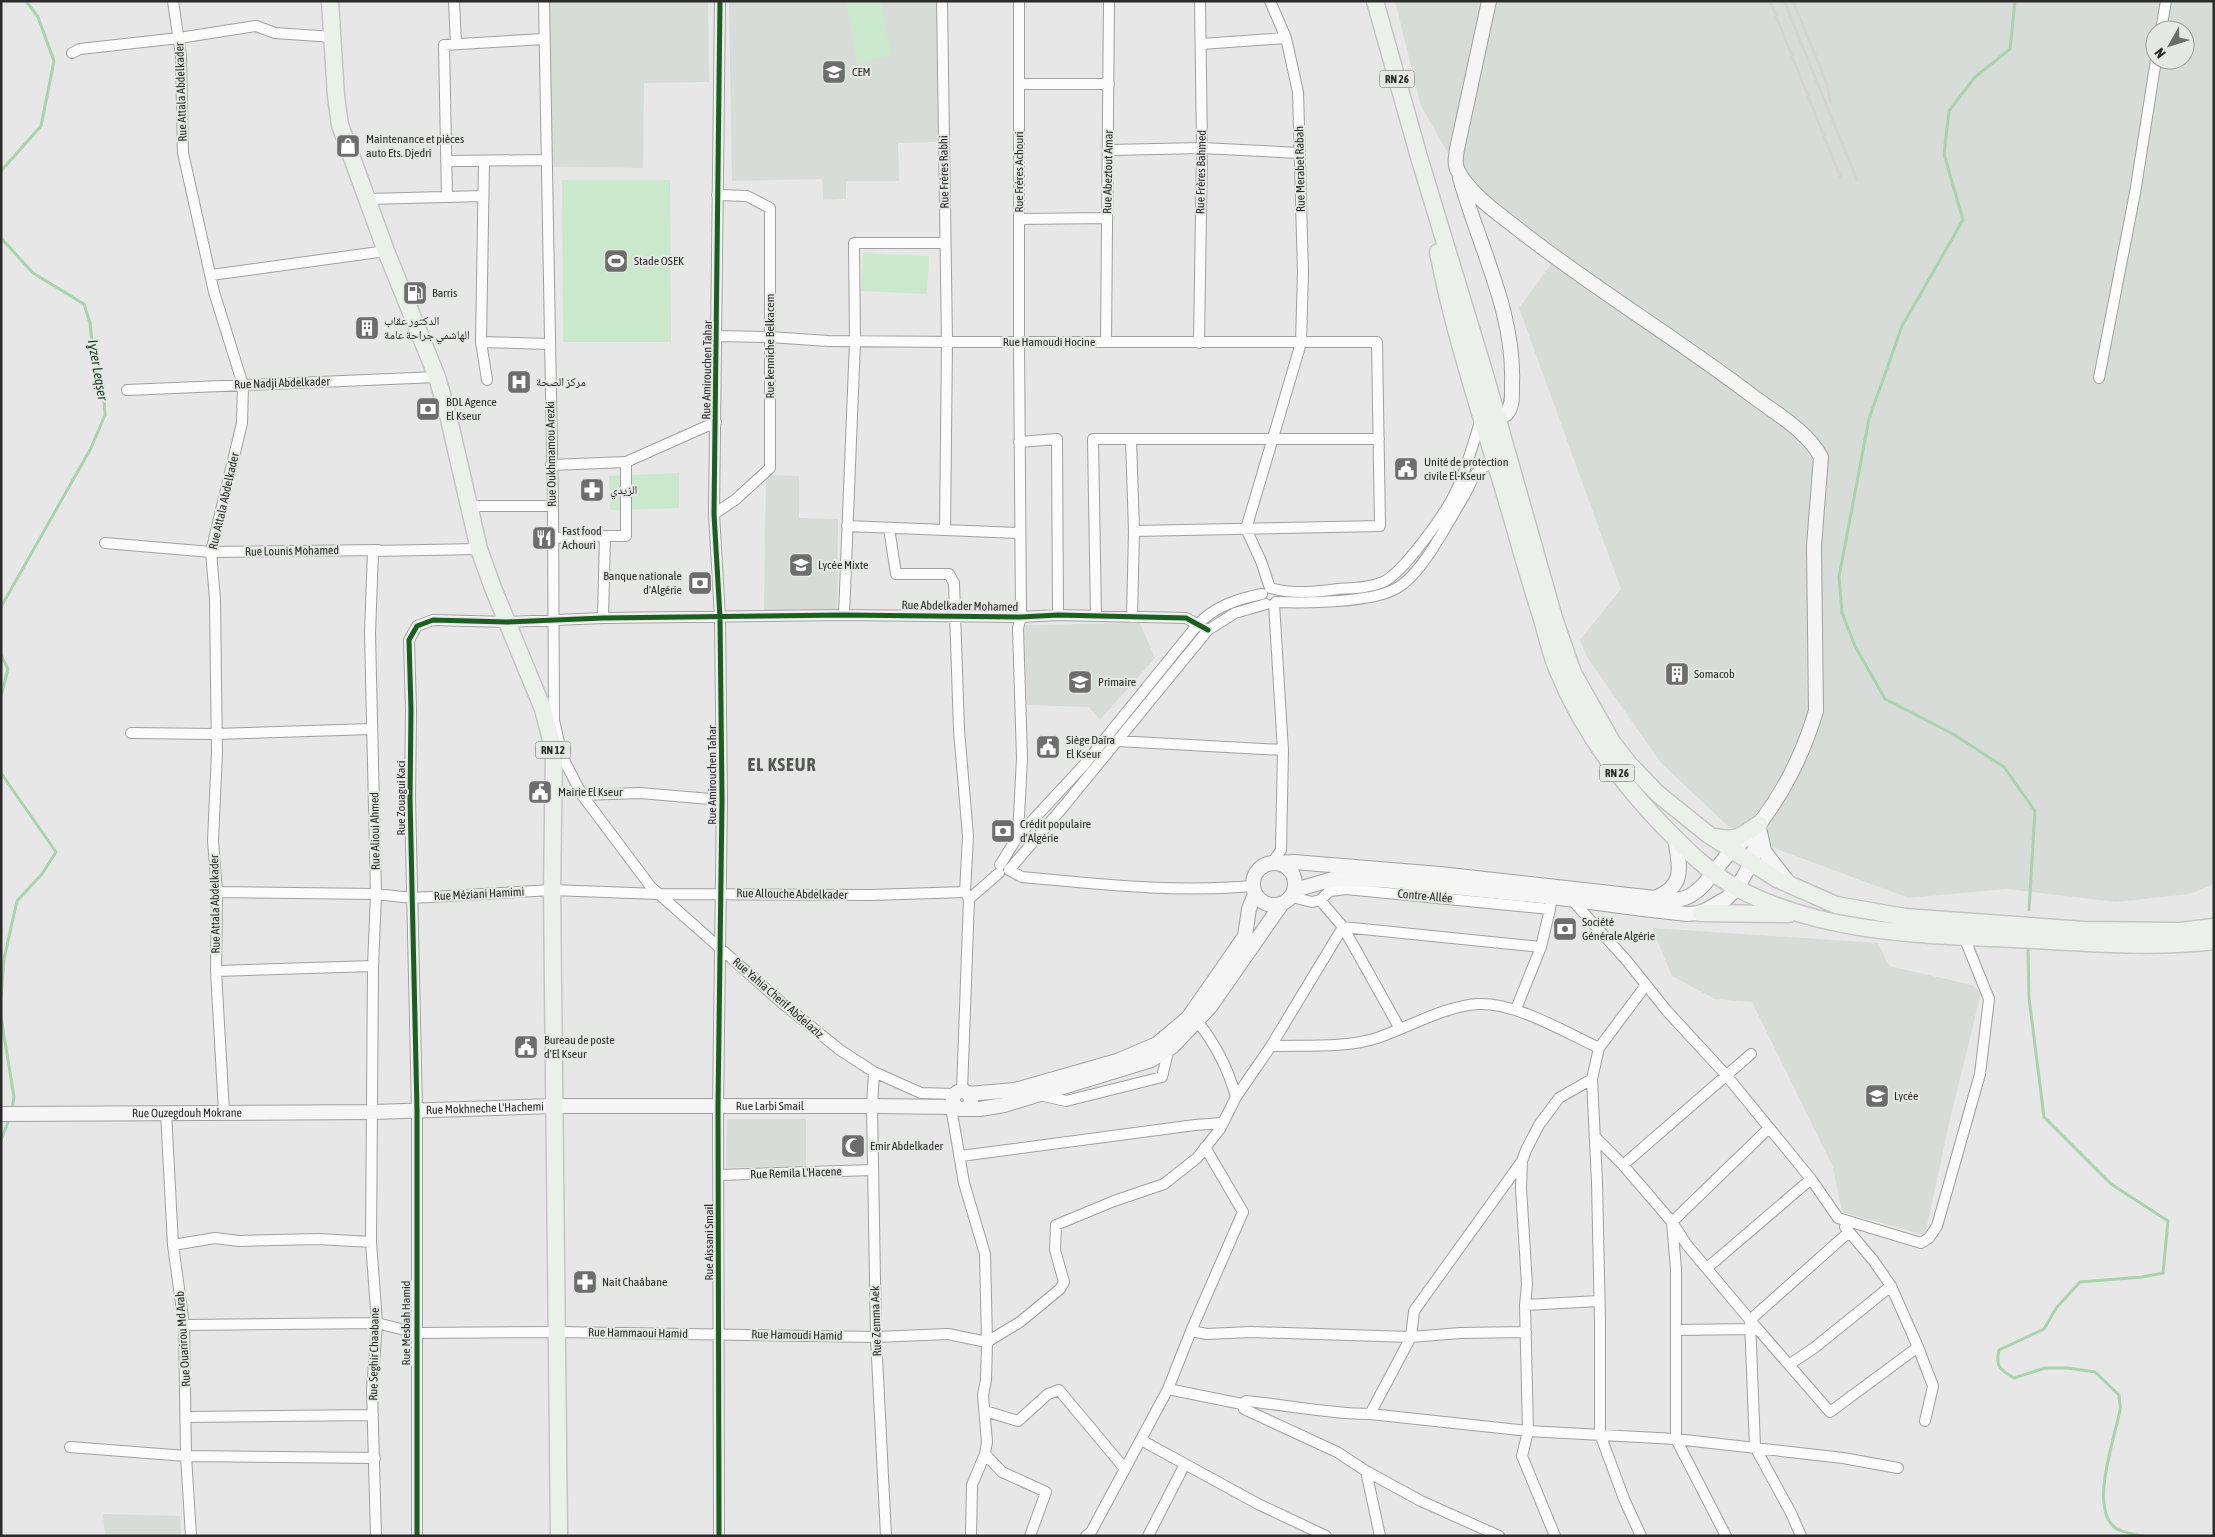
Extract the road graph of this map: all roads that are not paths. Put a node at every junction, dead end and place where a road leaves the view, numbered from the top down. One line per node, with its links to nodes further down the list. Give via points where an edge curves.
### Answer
1 (173, 1): 16 (street, Rue Attala Abdelkader)
2 (330, 1): 15 (main road, RN 12)
3 (454, 1): 19 (street)
4 (544, 1): 18 (street, Rue Oukhmamou Arezki)
5 (720, 1): 32 (street, Rue Amirouchen Tahar)
6 (942, 1): 38 (street, Rue Frères Rabhi)
7 (1020, 1): 23 (street, Rue Frères Achouri)
8 (1109, 1): 24 (street, Rue Abeztout Amar)
9 (1200, 1): 20 (street, Rue Frères Bahmed)
10 (1270, 1): 17 (street, Rue Merabet Rabah)
11 (1375, 1): 56 (main road, RN 26)
12 (1489, 1): 31 (main road, via 1457,148)
13 (2166, 1): 14 (street)
14 (2163, 20)
15 (332, 37): 16 (street, via 275,33 256,26); 35 (main road, RN 12, via 340,125)
16 (179, 38): 21 (street); 40 (street, Rue Attala Abdelkader, via 183,153)
17 (1286, 38): 20 (street); 27 (street, Rue Merabet Rabah, via 1298,92)
18 (543, 40): 19 (street); 28 (street, Rue Oukhmamou Arezki)
19 (456, 44): 29 (street, via 444,45)
20 (1201, 44): 25 (street, Rue Frères Bahmed)
21 (72, 53)
22 (2154, 70): 52 (street, via 2135,194)
23 (1019, 84): 24 (street); 37 (street, Rue Frères Achouri)
24 (1109, 84): 26 (street, Rue Abeztout Amar)
25 (1202, 148): 26 (street); 27 (street); 48 (street, Rue Frères Bahmed)
26 (1108, 150): 36 (street, Rue Abeztout Amar)
27 (1299, 152): 49 (street, Rue Merabet Rabah)
28 (547, 160): 30 (street); 50 (street, Rue Oukhmamou Arezki)
29 (446, 161): 30 (street); 34 (street)
30 (484, 161): 33 (street)
31 (1457, 170): 56 (main road, via 1506,319 1512,403 1506,414); 100 (main road, via 1472,190 1534,241 1723,373 1806,436 1821,457 1814,546 1816,711 1796,764)
32 (718, 195): 41 (street, Rue Amirouchen Tahar); 42 (street, Rue kenniche Belkacem, via 747,196 770,208)
33 (483, 196): 34 (street); 44 (street)
34 (447, 197): 35 (street)
35 (366, 199): 39 (main road, RN 12)
36 (1108, 218): 37 (street); 47 (street, Rue Abeztout Amar)
37 (1019, 219): 46 (street, Rue Frères Achouri)
38 (945, 243): 43 (street, via 854,243); 45 (street, Rue Frères Rabhi)
39 (386, 251): 40 (street); 51 (main road, RN 12)
40 (211, 275): 54 (street, Rue Attala Abdelkader)
41 (718, 336): 42 (street, Rue Hamoudi Hocine); 57 (street, Rue Amirouchen Tahar)
42 (770, 337): 43 (street, Rue Hamoudi Hocine); 67 (street, Rue kenniche Belkacem, via 770,468 735,500)
43 (855, 341): 45 (street, Rue Hamoudi Hocine); 68 (street)
44 (482, 342): 50 (street); 53 (street)
45 (947, 342): 46 (street, Rue Hamoudi Hocine); 71 (street, Rue Frères Rabhi)
46 (1018, 342): 47 (street, Rue Hamoudi Hocine); 61 (street, Rue Frères Achouri)
47 (1106, 342): 48 (street, Rue Hamoudi Hocine)
48 (1199, 343): 49 (street, Rue Hamoudi Hocine)
49 (1301, 343): 59 (street, Rue Merabet Rabah); 60 (street, Rue Hamoudi Hocine, via 1375,341 1378,345)
50 (549, 344): 64 (street, Rue Oukhmamou Arezki)
51 (437, 377): 54 (street, Rue Nadji Abdelkader); 65 (main road, RN 12)
52 (2098, 378)
53 (487, 380)
54 (242, 385): 55 (street, Rue Nadji Abdelkader); 78 (street, Rue Attala Abdelkader, via 242,423)
55 (127, 390)
56 (1488, 416): 63 (main road, RN 26); 79 (street, via 1455,492 1398,573 1373,585 1320,592 1288,592); 101 (main road, RN 26, via 1572,673 1612,742 1629,764 1658,794)
57 (716, 422): 62 (street); 67 (street, Rue Amirouchen Tahar)
58 (1131, 439): 59 (street); 72 (street); 84 (street, via 1093,439)
59 (1272, 439): 60 (street); 70 (street, Rue Merabet Rabah)
60 (1380, 439): 70 (street, via 1380,526)
61 (1019, 442): 73 (street, Rue Frères Achouri); 82 (street, via 1057,439)
62 (626, 462): 64 (street); 74 (street, via 626,536)
63 (1495, 462): 79 (street, via 1474,473 1432,548 1409,578 1396,588 1380,595 1348,599); 103 (main road, RN 26, via 1548,642 1566,690 1606,759 1637,799)
64 (552, 465): 66 (street, Rue Oukhmamou Arezki)
65 (469, 506): 66 (street); 77 (main road, RN 12)
66 (553, 506): 75 (street, Rue Oukhmamou Arezki)
67 (714, 514): 83 (street, Rue Amirouchen Tahar)
68 (848, 526): 69 (street); 80 (street)
69 (889, 528): 71 (street); 81 (street, via 896,574 949,574 954,583)
70 (1246, 529): 72 (street); 79 (street, via 1261,561)
71 (945, 530): 73 (street)
72 (1134, 531): 86 (street)
73 (1020, 533): 85 (street, Rue Frères Achouri)
74 (605, 536): 75 (street); 87 (street)
75 (552, 538): 88 (street, Rue Oukhmamou Arezki)
76 (105, 543): 78 (street, Rue Lounis Mohamed)
77 (479, 549): 78 (street, Rue Lounis Mohamed); 89 (main road, RN 12); 92 (street, Rue Alioui Ahmed, via 373,550 370,634)
78 (211, 552): 94 (street, Rue Attala Abdelkader, via 215,608)
79 (1270, 597): 90 (street, via 1229,603); 91 (street); 96 (street)
80 (844, 615): 81 (street, Rue Abdelkader Mohamed); 83 (street, Rue Abdelkader Mohamed)
81 (956, 615): 85 (street, Rue Abdelkader Mohamed); 117 (street, via 959,730 968,836)
82 (1058, 615): 84 (street, Rue Abdelkader Mohamed); 85 (street, Rue Abdelkader Mohamed)
83 (720, 616): 87 (street, Rue Abdelkader Mohamed); 99 (street, Rue Amirouchen Tahar)
84 (1096, 616): 86 (street, Rue Abdelkader Mohamed)
85 (1021, 617): 102 (street, Rue Frères Achouri, via 1018,628 1022,758)
86 (1132, 617): 90 (street, Rue Abdelkader Mohamed, via 1186,618)
87 (603, 618): 88 (street, Rue Zouagui Kaci)
88 (554, 621): 89 (street, Rue Zouagui Kaci); 97 (street, Rue Oukhmamou Arezki, via 554,720)
89 (507, 622): 111 (main road, RN 12, via 544,709 554,752); 119 (street, Rue Zouagui Kaci, via 433,620 417,626 409,640)
90 (1198, 624): 91 (street, Rue Abdelkader Mohamed); 102 (street, via 1083,766)
91 (1208, 630): 95 (street)
92 (372, 729): 94 (street); 115 (street, Rue Alioui Ahmed)
93 (131, 733): 94 (street)
94 (215, 734): 113 (street, Rue Attala Abdelkader, via 213,840)
95 (1117, 741): 96 (street); 107 (street)
96 (1283, 750): 106 (street, via 1281,850)
97 (562, 756): 98 (street, Rue Yahia Cherif Abdelaziz)
98 (582, 794): 99 (street, via 640,793); 116 (street, Rue Yahia Cherif Abdelaziz)
99 (722, 800): 114 (street, Rue Amirouchen Tahar)
100 (1759, 824): 101 (main road, via 1737,838 1728,840); 104 (main road); 105 (main road); 109 (main road, via 1764,851)
101 (1710, 835): 104 (main road, RN 26)
102 (1018, 836): 107 (street)
103 (1675, 838): 108 (main road, RN 26); 120 (main road, via 1680,872 1678,880 1666,894)
104 (1733, 850): 105 (main road, RN 26); 108 (main road)
105 (1752, 862): 109 (main road, RN 26); 110 (main road)
106 (1273, 863): 112 (main road, via 1255,873); 118 (main road, via 1282,864 1292,872 1296,883); 120 (main road, via 1440,874)
107 (1003, 869): 112 (street, via 1022,877 1130,886); 117 (street)
108 (1713, 872): 110 (main road, RN 26); 120 (main road, via 1705,883 1684,898 1674,901)
109 (1792, 886): 127 (main road, RN 26, via 1836,905 1905,917 2084,930 2180,932)
110 (1736, 888): 124 (main road, via 1727,898); 125 (main road, RN 26)
111 (552, 890): 116 (street, Rue Allouche Abdelkader); 119 (street, Rue Méziani Hamimi); 148 (main road, RN 12)
112 (1254, 890): 118 (main road, via 1266,904); 147 (main road, via 1245,936 1188,1018 1157,1044 1117,1061 1015,1090)
113 (217, 892): 115 (street, Rue Méziani Hamimi); 133 (street, Rue Attala Abdelkader)
114 (722, 893): 116 (street, Rue Allouche Abdelkader); 117 (street, Rue Allouche Abdelkader); 131 (street, Rue Amirouchen Tahar)
115 (376, 894): 119 (street, Rue Méziani Hamimi); 132 (street, Rue Alioui Ahmed)
116 (658, 894): 131 (street, Rue Yahia Cherif Abdelaziz)
117 (967, 896): 147 (street)
118 (1289, 897): 121 (street, Contre-Allée, via 1312,902); 123 (main road, via 1333,879 1382,880); 136 (main road)
119 (412, 898): 151 (street, Rue Zouagui Kaci)
120 (1651, 898)
121 (1320, 900): 123 (street, Contre-Allée, via 1330,892 1346,889); 126 (street)
122 (1572, 900): 123 (main road); 124 (main road); 134 (street)
123 (1551, 903): 130 (street)
124 (1701, 913): 125 (main road)
125 (1800, 914): 128 (main road, RN 26, via 1889,930)
126 (1343, 927): 130 (street); 137 (street); 138 (street)
127 (2214, 927)
128 (1964, 937): 129 (main road, RN 26, via 2188,944); 166 (street, via 1989,999 1980,1074 1937,1226 1929,1238 1920,1242)
129 (2214, 940)
130 (1540, 947): 135 (street)
131 (721, 948): 142 (street, Rue Yahia Cherif Abdelaziz, via 782,1003 840,1050); 150 (street, Rue Aissani Smail)
132 (373, 966): 133 (street); 154 (street, Rue Alioui Ahmed)
133 (216, 971): 153 (street, Rue Attala Abdelkader)
134 (1646, 985): 140 (street); 143 (street)
135 (1516, 1009): 137 (street, via 1479,1004 1443,1012); 140 (street)
136 (1198, 1022): 139 (main road); 146 (street, via 1230,1073)
137 (1400, 1029): 138 (street, via 1357,1043)
138 (1271, 1046): 146 (street)
139 (1170, 1048): 145 (main road, via 1151,1060); 145 (street, via 1162,1077 1066,1101)
140 (1599, 1048): 144 (street)
141 (1751, 1054): 143 (street)
142 (874, 1072): 147 (street, Rue Yahia Cherif Abdelaziz, via 921,1093); 149 (street, Rue Zemma Aek)
143 (1726, 1075): 157 (street); 162 (street)
144 (1592, 1079): 158 (street); 161 (street, via 1559,1098 1539,1125)
145 (1038, 1095): 147 (main road, via 1004,1105)
146 (1236, 1096): 156 (street)
147 (958, 1101): 149 (main road, Rue Larbi Smail); 160 (street, via 954,1132)
148 (554, 1106): 150 (main road, Rue Larbi Smail); 151 (main road, Rue Mokhneche L'Hachemi); 180 (main road, RN 12)
149 (872, 1106): 150 (main road, Rue Larbi Smail); 163 (street, Rue Zemma Aek)
150 (718, 1107): 164 (street, Rue Aissani Smail)
151 (416, 1110): 154 (main road, Rue Mokhneche L'Hachemi); 182 (street, Rue Mesbah Hamid)
152 (166, 1112): 153 (main road, Rue Ouzegdouh Mokrane); 155 (main road, Rue Ouzegdouh Mokrane); 170 (street, Rue Ouarirou Md Arab)
153 (224, 1112): 154 (main road, Rue Ouzegdouh Mokrane)
154 (373, 1112): 169 (street, Rue Seghir Chaabane)
155 (1, 1114)
156 (1223, 1123): 159 (street); 160 (street)
157 (1768, 1129): 165 (street); 167 (street)
158 (1595, 1137): 162 (street); 173 (street)
159 (1205, 1147): 179 (street, via 1243,1212); 186 (street, via 1197,1158 1164,1184 1056,1226 1055,1250 1064,1282 1060,1289 1020,1322)
160 (961, 1156): 186 (street, via 964,1182 985,1254)
161 (1522, 1161): 174 (street); 185 (street, via 1414,1311)
162 (1623, 1165): 167 (street)
163 (873, 1170): 164 (street, Rue Remila L'Hacene); 184 (street, Rue Zemma Aek)
164 (719, 1175): 183 (street, Rue Aissani Smail)
165 (1811, 1179): 166 (street); 171 (street)
166 (1838, 1218): 168 (street)
167 (1672, 1222): 171 (street); 178 (street)
168 (1849, 1232): 172 (street, via 1874,1260); 177 (street)
169 (371, 1242): 170 (street, via 215,1238); 175 (street, Rue Seghir Chaabane)
170 (173, 1245): 176 (street, Rue Ouarirou Md Arab)
171 (1707, 1268): 177 (street)
172 (1891, 1286): 187 (street); 188 (street)
173 (1599, 1302): 174 (street); 197 (street)
174 (1525, 1305): 181 (street)
175 (377, 1323): 176 (street, Rue Hammaoui Hamid); 182 (street, Rue Hammaoui Hamid); 193 (street, Rue Seghir Chaabane)
176 (184, 1325): 194 (street, Rue Ouarirou Md Arab)
177 (1750, 1325): 178 (street); 188 (street); 201 (street)
178 (1677, 1330): 198 (street)
179 (1191, 1331): 185 (street, via 1207,1334 1251,1332); 189 (street)
180 (557, 1332): 182 (street, Rue Hammaoui Hamid); 183 (street, Rue Hammaoui Hamid); 212 (main road, RN 12)
181 (1526, 1332): 185 (street); 196 (street)
182 (416, 1333): 211 (street, Rue Mesbah Hamid)
183 (719, 1334): 184 (street, Rue Hamoudi Hamid); 213 (street, Rue Aissani Smail)
184 (876, 1337): 186 (street, Rue Hamoudi Hamid, via 948,1334); 214 (street, Rue Zemma Aek)
185 (1411, 1337): 192 (street)
186 (987, 1342): 191 (street)
187 (1918, 1346): 188 (street, via 1830,1412); 195 (street, via 1933,1386)
188 (1790, 1364)
189 (1168, 1390): 190 (street); 199 (street)
190 (1242, 1404): 192 (street, via 1246,1401 1346,1414); 208 (street, via 1244,1409 1337,1452)
191 (985, 1411): 202 (street); 207 (street, via 1018,1421 1048,1394 1058,1390)
192 (1370, 1414): 196 (street)
193 (373, 1415): 194 (street); 204 (street, Rue Seghir Chaabane)
194 (187, 1417): 203 (street, Rue Ouarirou Md Arab)
195 (1926, 1421)
196 (1528, 1431): 197 (street); 222 (street, via 1522,1456)
197 (1600, 1434): 198 (street); 223 (street)
198 (1676, 1439): 201 (street); 224 (street)
199 (1141, 1440): 205 (street); 207 (street)
200 (70, 1447): 203 (street)
201 (1755, 1447): 206 (street); 225 (street)
202 (985, 1454): 215 (street, via 972,1485); 216 (street, via 1002,1472 1046,1492)
203 (186, 1456): 204 (street); 209 (street, Rue Ouarirou Md Arab)
204 (375, 1458): 210 (street, Rue Seghir Chaabane)
205 (1184, 1464): 218 (street); 219 (street)
206 (1898, 1468)
207 (1125, 1469): 217 (street)
208 (1366, 1471): 220 (street); 221 (street, via 1421,1501)
209 (191, 1536)
210 (376, 1536)
211 (417, 1536)
212 (559, 1536)
213 (719, 1536)
214 (886, 1536)
215 (971, 1536)
216 (1030, 1536)
217 (1086, 1536)
218 (1148, 1536)
219 (1326, 1536)
220 (1380, 1536)
221 (1499, 1536)
222 (1555, 1536)
223 (1641, 1536)
224 (1726, 1536)
225 (1801, 1536)

